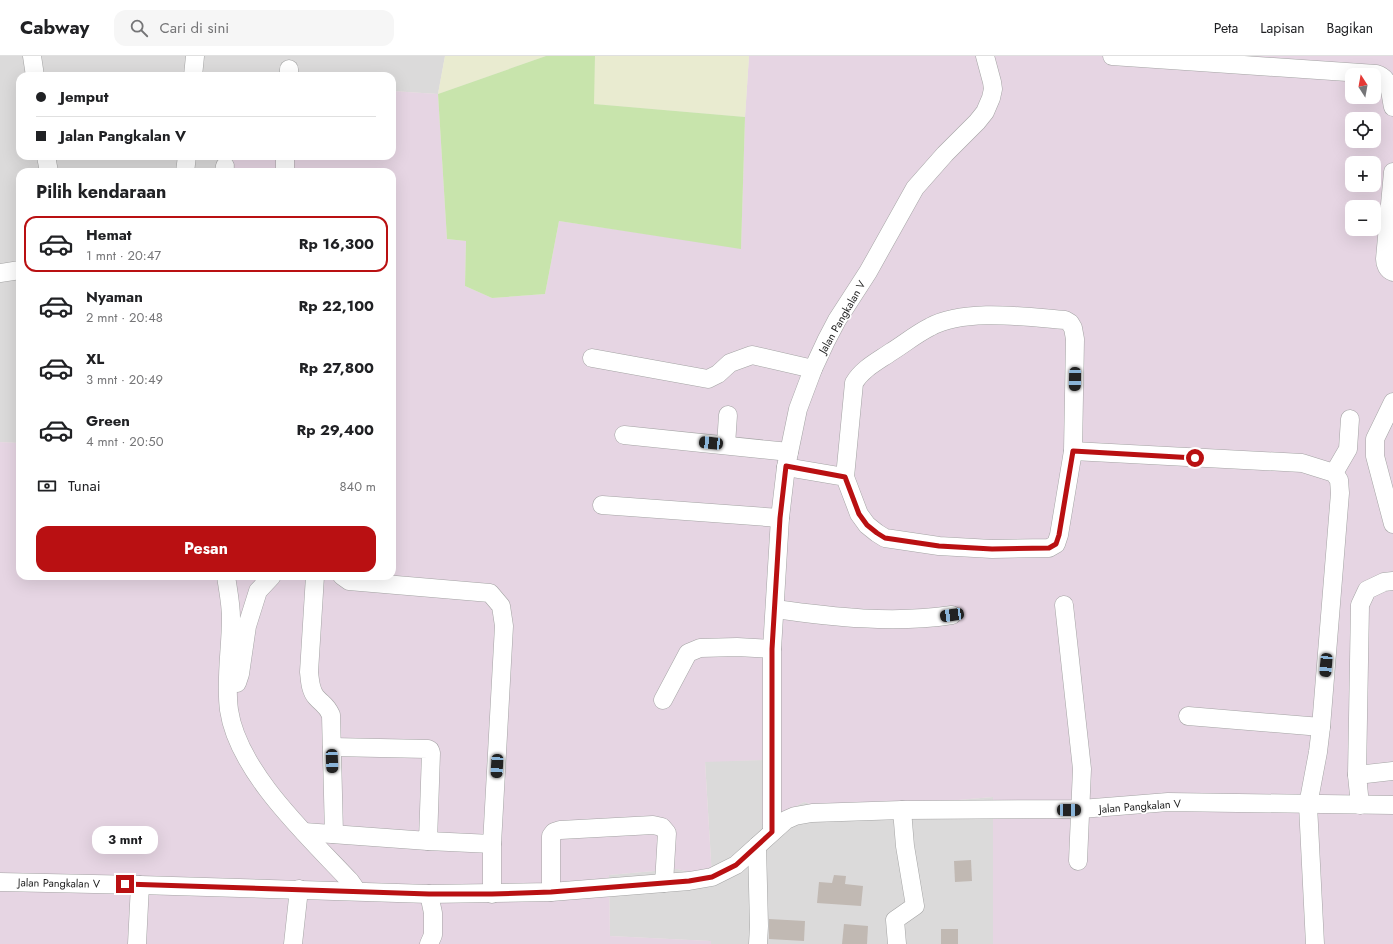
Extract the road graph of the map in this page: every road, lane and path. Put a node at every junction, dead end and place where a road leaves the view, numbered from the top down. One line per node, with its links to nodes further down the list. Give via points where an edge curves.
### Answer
1 (32, 56): 5 (street)
2 (195, 56): 6 (street)
3 (985, 56): 14 (street, Jalan Pangkalan V, via 993,89 985,112 915,188 868,272 837,320)
4 (1112, 56): 7 (street, via 1376,74)
5 (34, 72)
6 (193, 72)
7 (1391, 84): 8 (street)
8 (1393, 107)
9 (1393, 172): 12 (street, via 1385,259 1386,265)
10 (0, 270): 11 (street)
11 (16, 270)
12 (1393, 272)
13 (592, 358): 14 (street, via 708,379 730,363 752,355)
14 (813, 369): 21 (street, Jalan Pangkalan V, via 798,409)
15 (1393, 402): 26 (street, via 1375,438 1375,456)
16 (728, 415): 19 (street)
17 (1350, 419): 22 (street, via 1348,449)
18 (624, 434): 19 (street)
19 (726, 445): 21 (street)
20 (1073, 451): 22 (street, via 1302,463); 23 (street, via 1059,535 1056,544 1049,548 992,549 939,546 885,538 867,525 859,514); 23 (street, via 1075,344 1070,323 1065,320 1026,317 966,317 930,327 858,375 854,383)
21 (787, 459): 23 (street); 25 (street, Jalan Pangkalan V)
22 (1334, 472): 39 (street, via 1339,480 1340,493)
23 (845, 477)
24 (602, 505): 25 (street)
25 (780, 518): 33 (street, Jalan Pangkalan V)
26 (1393, 524)
27 (226, 580): 37 (street, via 231,617)
28 (268, 580): 37 (street, via 258,591 249,619 240,674)
29 (315, 580): 40 (street, via 309,672 316,696 327,706 331,715)
30 (348, 580): 52 (street, via 490,593 501,606 504,626)
31 (1393, 581): 42 (street, via 1384,582 1368,590 1360,605)
32 (1064, 605): 46 (street, via 1082,769)
33 (775, 609): 34 (street, via 854,618 903,620); 35 (street, Jalan Pangkalan V)
34 (952, 615)
35 (772, 649): 36 (street, via 700,648 688,653); 49 (street, Jalan Pangkalan V)
36 (663, 700)
37 (229, 709): 48 (street, via 237,741 251,767)
38 (1188, 716): 39 (street)
39 (1321, 727): 44 (street)
40 (332, 747): 50 (street); 51 (street, via 430,750)
41 (1393, 771): 42 (street)
42 (1357, 775): 45 (street)
43 (1393, 804): 45 (street, Jalan Pangkalan V)
44 (1308, 805): 45 (street, Jalan Pangkalan V); 46 (street, Jalan Pangkalan V, via 1168,802); 68 (street)
45 (1360, 805)
46 (1081, 809): 47 (street, Jalan Pangkalan V); 54 (street)
47 (902, 810): 49 (street, Jalan Pangkalan V, via 812,813 786,820); 67 (street, via 915,906 895,920)
48 (304, 832): 50 (street); 59 (street)
49 (772, 832): 53 (street, Jalan Pangkalan V)
50 (334, 834): 51 (street)
51 (428, 841): 52 (street)
52 (492, 844): 62 (street)
53 (757, 846): 56 (street, Jalan Pangkalan V, via 736,865 712,877); 66 (street)
54 (1078, 862)
55 (0, 882): 57 (street, Jalan Pangkalan V)
56 (664, 883): 60 (street, Jalan Pangkalan V); 60 (street, via 667,833 662,827 653,825 560,830 551,836)
57 (140, 884): 58 (street, Jalan Pangkalan V); 63 (street)
58 (299, 889): 59 (street, Jalan Pangkalan V); 64 (street)
59 (357, 891): 61 (street, Jalan Pangkalan V)
60 (551, 892): 62 (street, Jalan Pangkalan V)
61 (429, 894): 62 (street, Jalan Pangkalan V); 65 (street, via 433,913 433,934)
62 (492, 894)
63 (137, 944)
64 (293, 944)
65 (429, 944)
66 (758, 944)
67 (897, 944)
68 (1315, 944)

